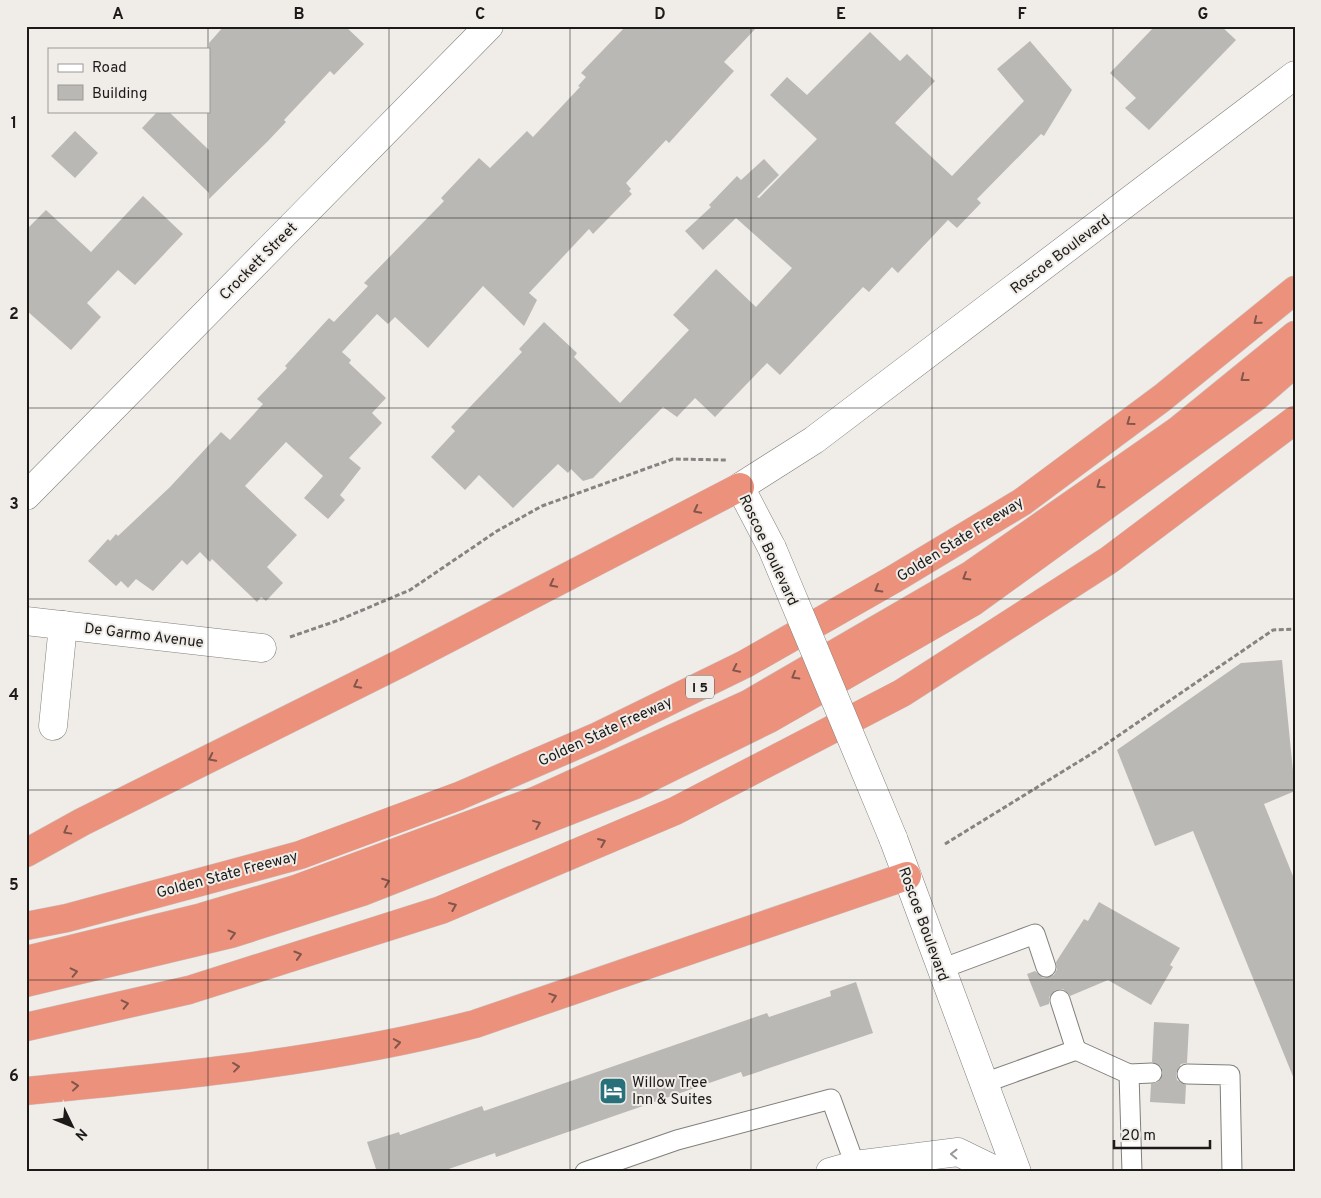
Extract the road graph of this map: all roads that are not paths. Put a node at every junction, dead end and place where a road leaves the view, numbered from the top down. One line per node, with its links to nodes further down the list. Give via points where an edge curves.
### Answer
1 (489, 26): 8 (main road, Crockett Street)
2 (1295, 75): 7 (main road, Roscoe Boulevard, via 814,440)
3 (1295, 290): 15 (highway, Golden State Freeway / I 5, one-way to 15, via 1162,398 1022,502 745,664 598,736 477,788 300,855 67,918)
4 (1295, 335): 16 (highway, one-way to 16, via 1177,431 972,574 748,704 537,800 296,889 202,917)
5 (1295, 363): 19 (highway, one-way to 5, via 231,934 362,892 635,785 769,719 973,602 1256,396)
6 (1295, 420): 21 (highway, one-way to 6, via 189,990 441,910 675,811 902,693 1109,560)
7 (740, 487): 13 (highway, one-way to 13); 14 (main road, Roscoe Boulevard, bridge, via 772,548)
8 (26, 496)
9 (26, 621): 10 (main road, De Garmo Avenue)
10 (64, 625): 11 (main road, De Garmo Avenue); 12 (main road)
11 (262, 648)
12 (53, 726)
13 (26, 853)
14 (907, 876): 18 (main road, Roscoe Boulevard); 27 (highway, one-way to 14, via 302,1059 415,1039 475,1024)
15 (26, 926)
16 (26, 960)
17 (1046, 966): 18 (lane, via 1035,934)
18 (941, 969): 26 (main road, Roscoe Boulevard)
19 (26, 983)
20 (1060, 1000): 22 (lane)
21 (26, 1026)
22 (1076, 1050): 24 (lane); 26 (lane)
23 (1152, 1073): 24 (lane)
24 (1129, 1074): 32 (lane)
25 (1187, 1074): 33 (lane, via 1230,1075)
26 (984, 1083): 31 (main road, Roscoe Boulevard)
27 (26, 1091)
28 (843, 1168): 29 (lane, via 831,1099 677,1140); 30 (main road, one-way to 28, via 958,1152)
29 (585, 1172)
30 (998, 1172)
31 (1017, 1172)
32 (1132, 1172)
33 (1232, 1172)

